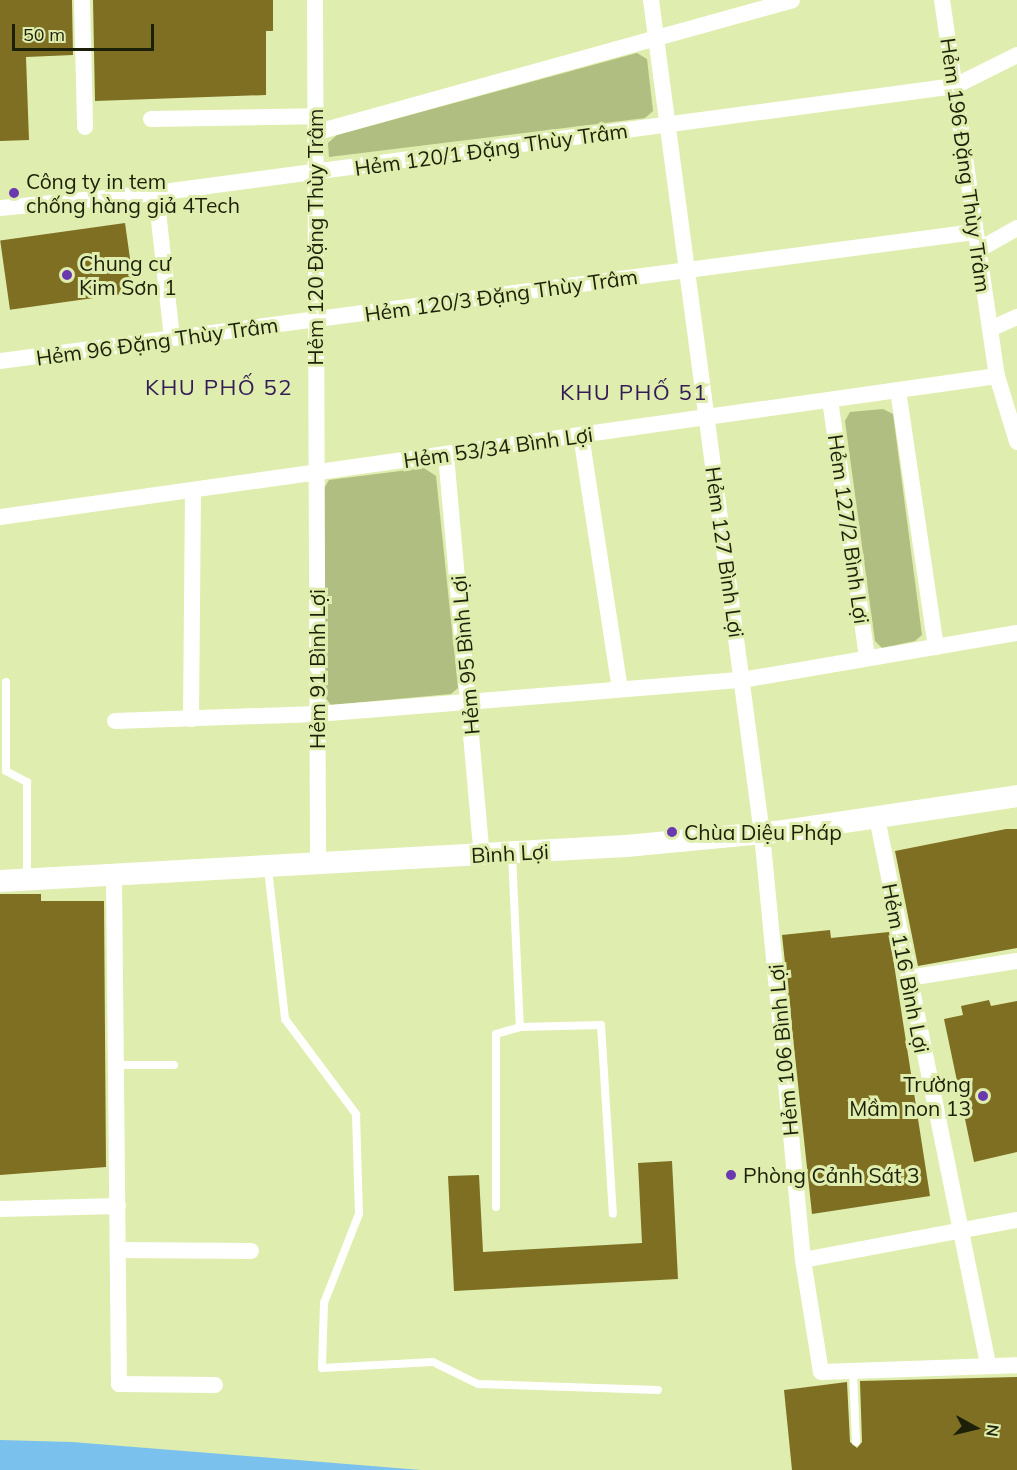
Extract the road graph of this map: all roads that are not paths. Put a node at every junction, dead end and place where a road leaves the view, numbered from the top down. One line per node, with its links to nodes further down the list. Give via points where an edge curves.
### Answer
1 (82, 0): 12 (street)
2 (315, 0): 10 (street, Hẻm 120 Đặng Thùy Trâm)
3 (651, 0): 6 (street, Hẻm 127 Bình Lợi)
4 (792, 0): 6 (street)
5 (943, 1): 8 (street, Hẻm 196 Đặng Thùy Trâm)
6 (656, 38): 10 (street); 11 (street, Hẻm 127 Bình Lợi)
7 (1017, 55): 8 (street, Hẻm 120/1 Đặng Thùy Trâm)
8 (955, 86): 11 (street, Hẻm 120/1 Đặng Thùy Trâm); 17 (street, Hẻm 196 Đặng Thùy Trâm)
9 (151, 119): 10 (street)
10 (315, 124): 13 (street, Hẻm 120 Đặng Thùy Trâm)
11 (667, 125): 13 (street, Hẻm 120/1 Đặng Thùy Trâm); 19 (street, Hẻm 127 Bình Lợi)
12 (85, 127)
13 (314, 173): 14 (street, Hẻm 120/1 Đặng Thùy Trâm); 21 (street, Hẻm 120 Đặng Thùy Trâm)
14 (156, 193): 15 (street, Hẻm 120/1 Đặng Thùy Trâm); 23 (street)
15 (0, 208)
16 (1017, 228): 18 (street)
17 (975, 232): 18 (street, Hẻm 196 Đặng Thùy Trâm); 19 (street, Hẻm 120/3 Đặng Thùy Trâm)
18 (978, 250): 22 (street, Hẻm 196 Đặng Thùy Trâm)
19 (687, 270): 21 (street, Hẻm 120/3 Đặng Thùy Trâm); 28 (street, Hẻm 127 Bình Lợi)
20 (1017, 317): 22 (street)
21 (314, 320): 23 (street, Hẻm 96 Đặng Thùy Trâm); 32 (street, Hẻm 120 Đặng Thùy Trâm)
22 (990, 329): 25 (street, Hẻm 196 Đặng Thùy Trâm)
23 (172, 338): 24 (street, Hẻm 96 Đặng Thùy Trâm)
24 (0, 362)
25 (997, 376): 26 (street, Hẻm 53/34 Bình Lợi); 30 (street, Hẻm 196 Đặng Thùy Trâm)
26 (898, 390): 27 (street, Hẻm 53/34 Bình Lợi); 36 (street)
27 (830, 400): 28 (street, Hẻm 53/34 Bình Lợi); 37 (street, Hẻm 127/2 Bình Lợi)
28 (706, 417): 29 (street, Hẻm 53/34 Bình Lợi); 38 (street, Hẻm 127 Bình Lợi)
29 (581, 435): 31 (street, Hẻm 53/34 Bình Lợi); 40 (street)
30 (1017, 442)
31 (446, 455): 32 (street, Hẻm 53/34 Bình Lợi); 41 (street, Hẻm 95 Bình Lợi)
32 (316, 474): 33 (street, Hẻm 53/34 Bình Lợi); 42 (street, Hẻm 91 Bình Lợi)
33 (193, 492): 34 (street, Hẻm 53/34 Bình Lợi); 43 (street)
34 (0, 517)
35 (1017, 633): 36 (street)
36 (936, 647): 37 (street)
37 (867, 658): 38 (street)
38 (742, 680): 40 (street); 47 (street, Hẻm 127 Bình Lợi)
39 (6, 682): 53 (lane, via 6,771 27,782)
40 (620, 689): 41 (street)
41 (470, 702): 42 (street); 49 (street, Hẻm 95 Bình Lợi)
42 (317, 714): 43 (street); 50 (street, Hẻm 91 Bình Lợi)
43 (191, 719): 44 (street)
44 (115, 721)
45 (1017, 796): 46 (street, Bình Lợi)
46 (877, 818): 47 (street, Bình Lợi); 56 (street, Hẻm 116 Bình Lợi)
47 (762, 834): 48 (street, Bình Lợi); 68 (street, Hẻm 106 Bình Lợi)
48 (512, 853): 49 (street, Bình Lợi); 57 (lane)
49 (482, 855): 50 (street, Bình Lợi)
50 (318, 865): 51 (street, Bình Lợi)
51 (268, 868): 52 (street, Bình Lợi); 73 (lane, via 285,1019 356,1114 359,1214 324,1303 322,1368 433,1362 478,1384)
52 (114, 876): 53 (street, Bình Lợi); 58 (street)
53 (27, 880): 54 (street, Bình Lợi)
54 (0, 881)
55 (1017, 961): 56 (street)
56 (908, 978): 65 (street, Hẻm 116 Bình Lợi)
57 (520, 1028): 61 (lane, via 496,1034); 63 (lane, via 601,1025)
58 (116, 1065): 59 (lane); 60 (street)
59 (174, 1065)
60 (118, 1206): 62 (street); 66 (street)
61 (496, 1207)
62 (0, 1209)
63 (613, 1214)
64 (1017, 1220): 65 (street)
65 (960, 1232): 68 (street); 69 (street, Hẻm 116 Bình Lợi)
66 (119, 1250): 67 (street); 72 (street, via 119,1384)
67 (251, 1251)
68 (803, 1260): 71 (street, Hẻm 106 Bình Lợi, via 821,1372)
69 (988, 1364): 70 (street); 71 (street)
70 (1017, 1365)
71 (854, 1371): 74 (lane)
72 (215, 1385)
73 (658, 1390)
74 (856, 1442)

